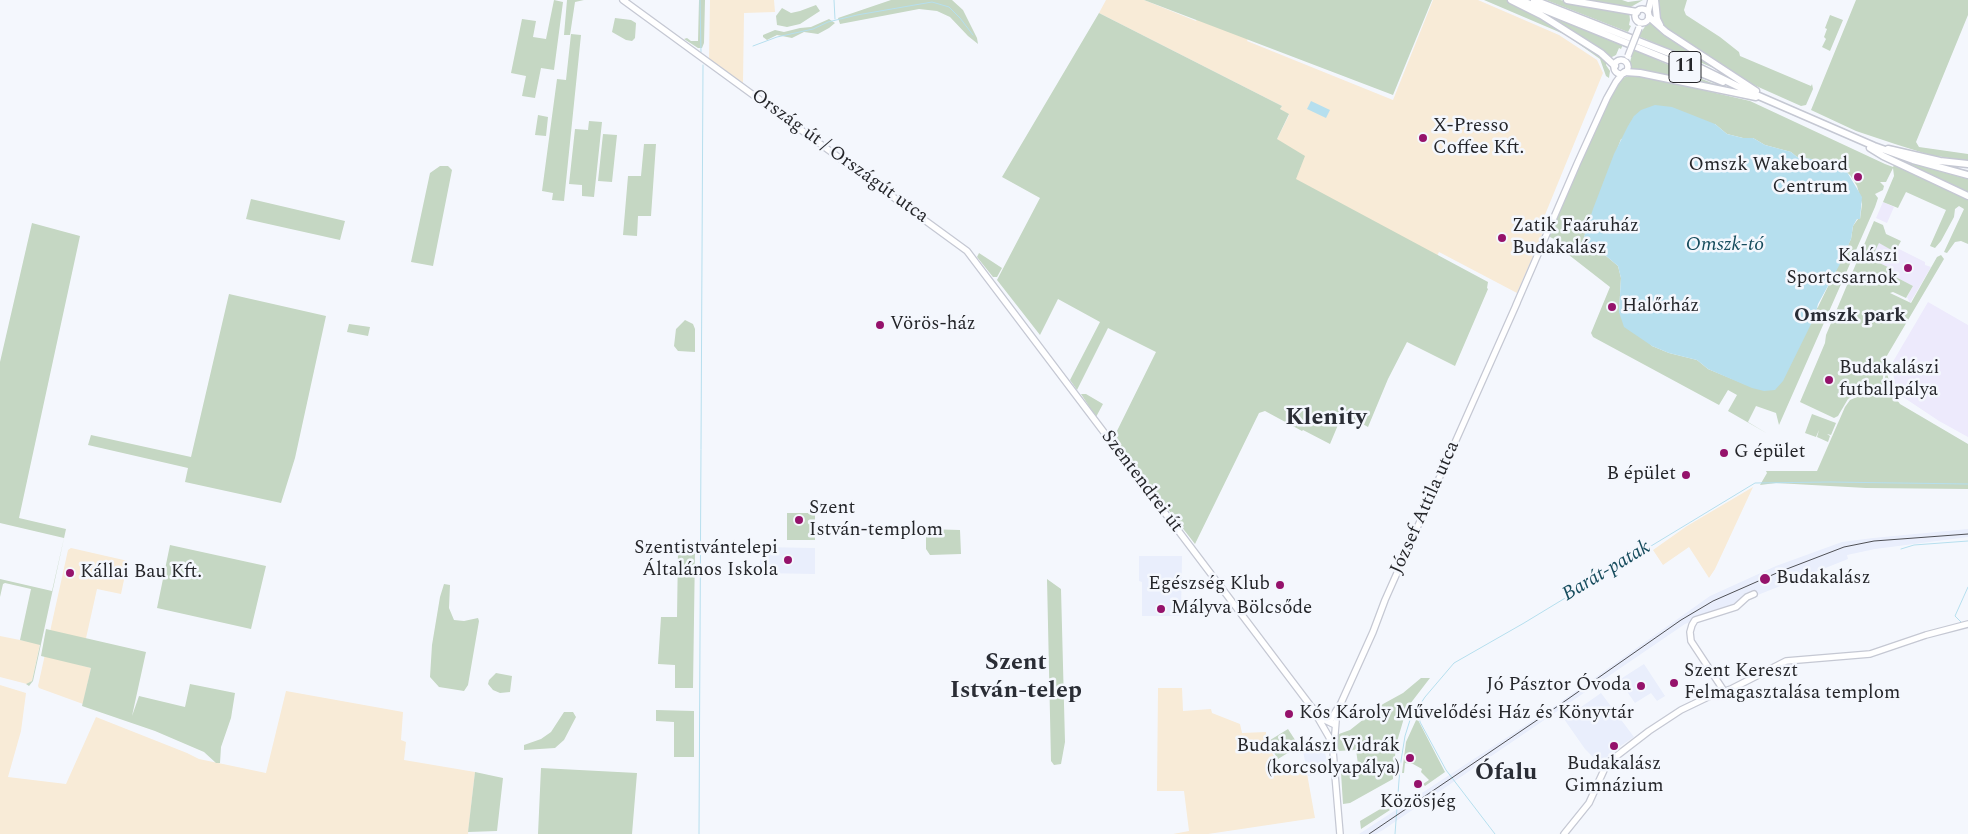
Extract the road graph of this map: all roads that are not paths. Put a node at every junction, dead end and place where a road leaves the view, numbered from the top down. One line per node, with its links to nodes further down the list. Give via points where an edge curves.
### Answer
1 (623, 0): 22 (main road, Ország út / Országút utca, via 921,216)
2 (1511, 0): 12 (main road, via 1600,52)
3 (1520, 0): 14 (main road, 11)
4 (1534, 0): 14 (main road, 11, via 1674,55)
5 (1567, 0): 7 (main road)
6 (1652, 0): 7 (main road); 8 (main road); 10 (main road, via 1657,20)
7 (1639, 10): 8 (main road); 9 (main road)
8 (1649, 14): 9 (main road); 10 (main road)
9 (1639, 24): 11 (main road, bridge)
10 (1666, 32): 16 (main road)
11 (1625, 59): 12 (main road); 13 (main road, via 1628,69)
12 (1615, 68): 13 (main road, via 1618,73); 15 (main road, József Attila utca, via 1615,78)
13 (1624, 73): 15 (main road, József Attila utca); 16 (main road, via 1640,73)
14 (1745, 90): 16 (main road, 11)
15 (1607, 98): 26 (main road, József Attila utca)
16 (1764, 98): 17 (main road, 11)
17 (1857, 139): 18 (main road, 11); 21 (main road, via 1883,156)
18 (1874, 146): 19 (main road); 20 (main road, 11)
19 (1968, 164)
20 (1968, 175)
21 (1968, 196)
22 (973, 258): 27 (main road, Szentendrei út)
23 (1754, 594): 25 (main road, via 1736,607 1695,620 1690,632 1690,638)
24 (1968, 624): 25 (main road, via 1870,654 1789,660)
25 (1719, 688): 34 (main road, via 1662,722 1610,761 1587,806)
26 (1341, 704): 28 (main road); 29 (main road)
27 (1310, 705): 28 (main road); 30 (main road)
28 (1328, 722): 29 (main road); 30 (main road)
29 (1336, 725): 31 (main road)
30 (1325, 732): 31 (main road); 32 (main road)
31 (1334, 734): 32 (main road)
32 (1334, 751): 33 (main road)
33 (1340, 834)
34 (1564, 834)

